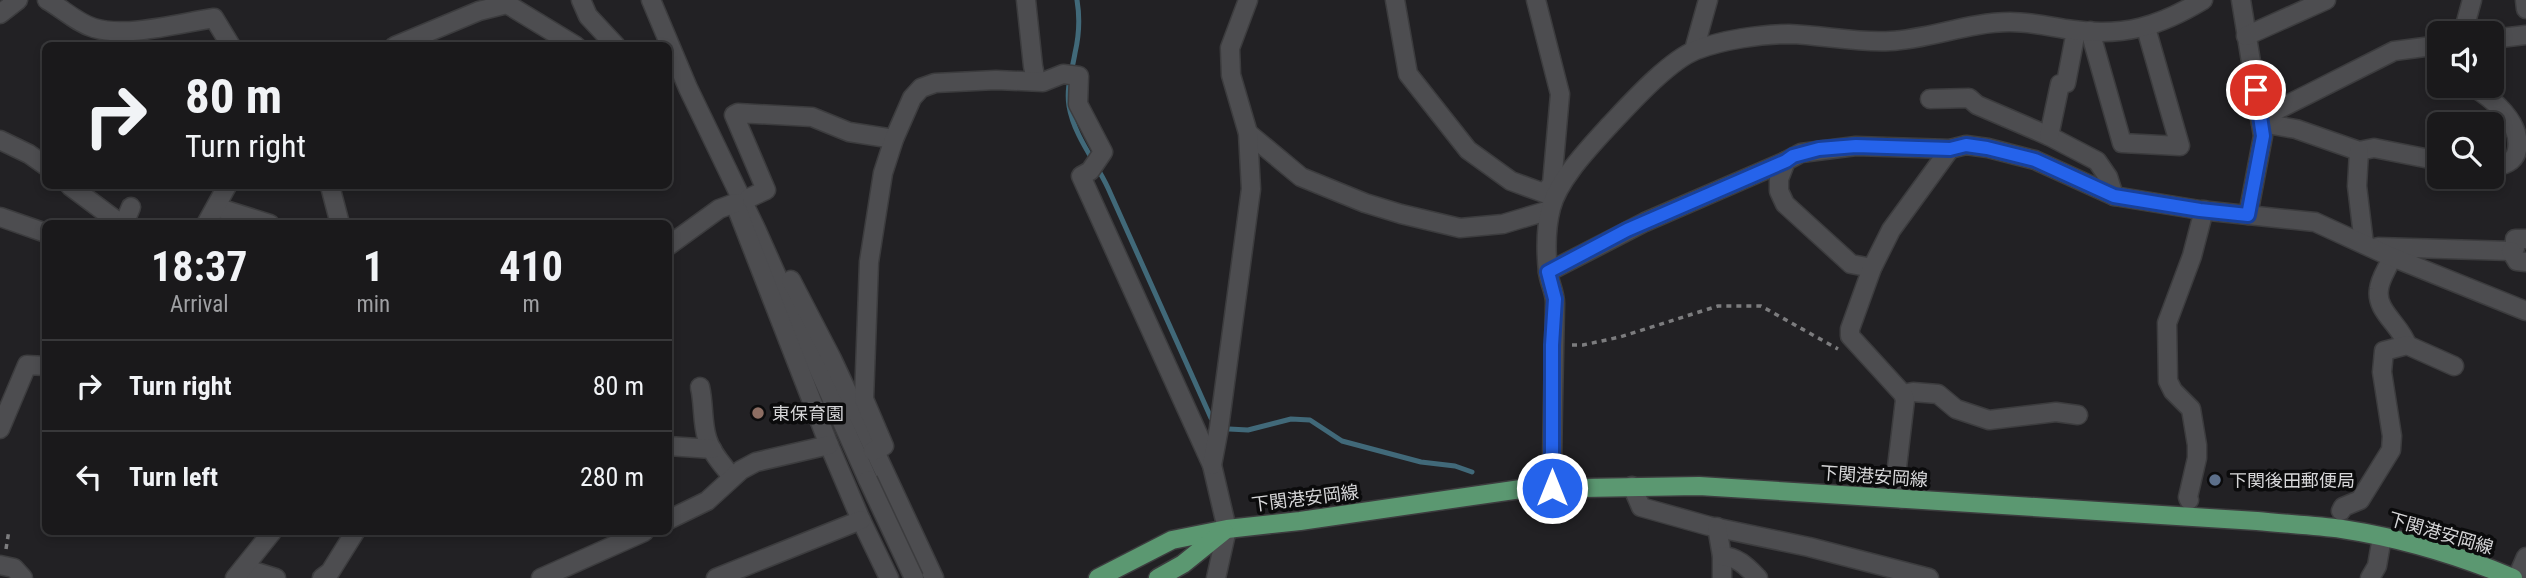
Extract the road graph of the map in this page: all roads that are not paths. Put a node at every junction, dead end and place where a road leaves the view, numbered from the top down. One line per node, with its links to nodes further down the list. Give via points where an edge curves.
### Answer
1 (18, 0): 16 (street)
2 (47, 0): 23 (street, via 85,24 105,30 214,18)
3 (582, 0): 26 (street, via 588,16)
4 (651, 0): 27 (street)
5 (1026, 0): 32 (street)
6 (1248, 0): 39 (street, via 1230,48 1231,75)
7 (1395, 0): 8 (street, via 1408,74 1468,150 1511,181 1544,193 1552,184 1560,94)
8 (1536, 0)
9 (1708, 0): 30 (street)
10 (2203, 0): 18 (street)
11 (2241, 0): 21 (street)
12 (2326, 0): 21 (street)
13 (2472, 0): 17 (street)
14 (2525, 0): 15 (street)
15 (2526, 9)
16 (0, 14)
17 (2466, 21)
18 (2146, 28): 19 (street); 19 (street, via 2180,146 2122,143)
19 (2083, 31): 30 (street, via 2008,22 1916,40 1763,35); 40 (street, via 2066,83 2060,85)
20 (2526, 35): 22 (street)
21 (2246, 36): 38 (street)
22 (2504, 38)
23 (229, 42)
24 (405, 42): 25 (street, via 486,8 507,4)
25 (569, 42)
26 (612, 42)
27 (669, 42)
28 (2427, 47): 38 (street, via 2394,51)
29 (672, 50): 33 (street)
30 (1694, 50): 56 (street, via 1617,117 1555,194)
31 (672, 81): 33 (street)
32 (1037, 81): 41 (street, via 935,83 921,88); 84 (street, via 1079,76 1078,104 1102,154 1081,176)
33 (688, 88): 43 (street)
34 (2490, 98): 36 (street)
35 (1930, 99): 40 (street, via 1969,98)
36 (2502, 112)
37 (2504, 115): 49 (street, via 2517,133 2516,155)
38 (2261, 120): 45 (street); 58 (street, via 2263,136)
39 (1248, 134): 56 (street, via 1301,177 1401,214 1460,228 1503,224); 84 (street, via 1249,212)
40 (2049, 136): 53 (street, via 2097,161)
41 (894, 139): 54 (street, via 849,132 812,117 734,114 766,190); 83 (street, via 879,189 869,262 864,399 884,446)
42 (0, 140): 48 (street)
43 (715, 142): 54 (street); 110 (street, bridge)
44 (1950, 149): 47 (street, via 1856,146 1819,149); 53 (street, via 1966,145 2013,153); 70 (street, via 1891,230)
45 (2359, 151): 46 (street, via 2374,148); 67 (street, via 2357,186)
46 (2427, 158)
47 (1786, 161): 70 (street, via 1778,186 1785,204 1851,264); 71 (street, via 1655,217)
48 (42, 163)
49 (2504, 164)
50 (225, 189): 55 (street)
51 (331, 189): 63 (street)
52 (90, 192): 60 (street)
53 (2114, 196): 57 (street)
54 (742, 201): 66 (street, via 719,209); 80 (street, via 744,232); 83 (street, via 832,359)
55 (216, 206): 61 (street); 62 (street)
56 (1550, 210): 71 (street)
57 (2204, 210): 58 (street); 89 (street, via 2167,323 2168,381 2191,409 2197,445)
58 (2248, 215): 67 (street, via 2315,222)
59 (0, 218): 64 (street)
60 (125, 218)
61 (208, 220)
62 (258, 220)
63 (339, 220)
64 (42, 232)
65 (2526, 239): 69 (street, via 2515,239)
66 (672, 243)
67 (2367, 245): 68 (street); 69 (street)
68 (2392, 257): 72 (street); 73 (street, via 2379,286 2379,299)
69 (2520, 262)
70 (1872, 268): 77 (street, via 1850,336)
71 (1548, 272): 87 (street, via 1555,299)
72 (2526, 311)
73 (2407, 345): 75 (street); 90 (street, via 2382,354 2391,450 2360,500)
74 (42, 366): 79 (street, via 27,365)
75 (2454, 366)
76 (700, 387): 82 (street)
77 (1903, 394): 78 (street, via 1938,394 1956,409 1989,421 2056,412); 88 (street, via 1897,467)
78 (2078, 415)
79 (0, 429)
80 (829, 445): 85 (street, via 756,462); 92 (street)
81 (672, 446): 82 (street)
82 (712, 449): 85 (street)
83 (873, 451): 111 (street)
84 (1212, 465): 94 (street)
85 (732, 477): 91 (street, via 707,501)
86 (1632, 486): 87 (main road, 下関港安岡線); 88 (main road, 下関港安岡線); 93 (street, via 1642,507)
87 (1552, 488): 94 (main road, 下関港安岡線)
88 (1902, 499): 98 (main road, 下関港安岡線, via 2256,521)
89 (2189, 500)
90 (2341, 511)
91 (672, 518)
92 (861, 520): 108 (street); 109 (street)
93 (1717, 527): 100 (street); 117 (street)
94 (1227, 529): 112 (main road, 下関港安岡線, via 1172,540); 113 (main road); 114 (street)
95 (270, 535): 103 (street)
96 (353, 535): 106 (street)
97 (637, 535): 107 (street)
98 (2382, 537): 118 (street); 119 (main road, 下関港安岡線, via 2459,557)
99 (2526, 540): 101 (street, via 2518,551)
100 (1722, 556): 115 (street); 116 (street, via 1742,562)
101 (2526, 557): 119 (street)
102 (0, 565): 104 (street, via 14,568)
103 (239, 573): 105 (street)
104 (23, 578)
105 (275, 578)
106 (322, 578)
107 (541, 578)
108 (716, 578)
109 (890, 578)
110 (914, 578)
111 (934, 578)
112 (1098, 578)
113 (1158, 578)
114 (1216, 578)
115 (1722, 578)
116 (1758, 578)
117 (1929, 578)
118 (2370, 578)
119 (2515, 578)

